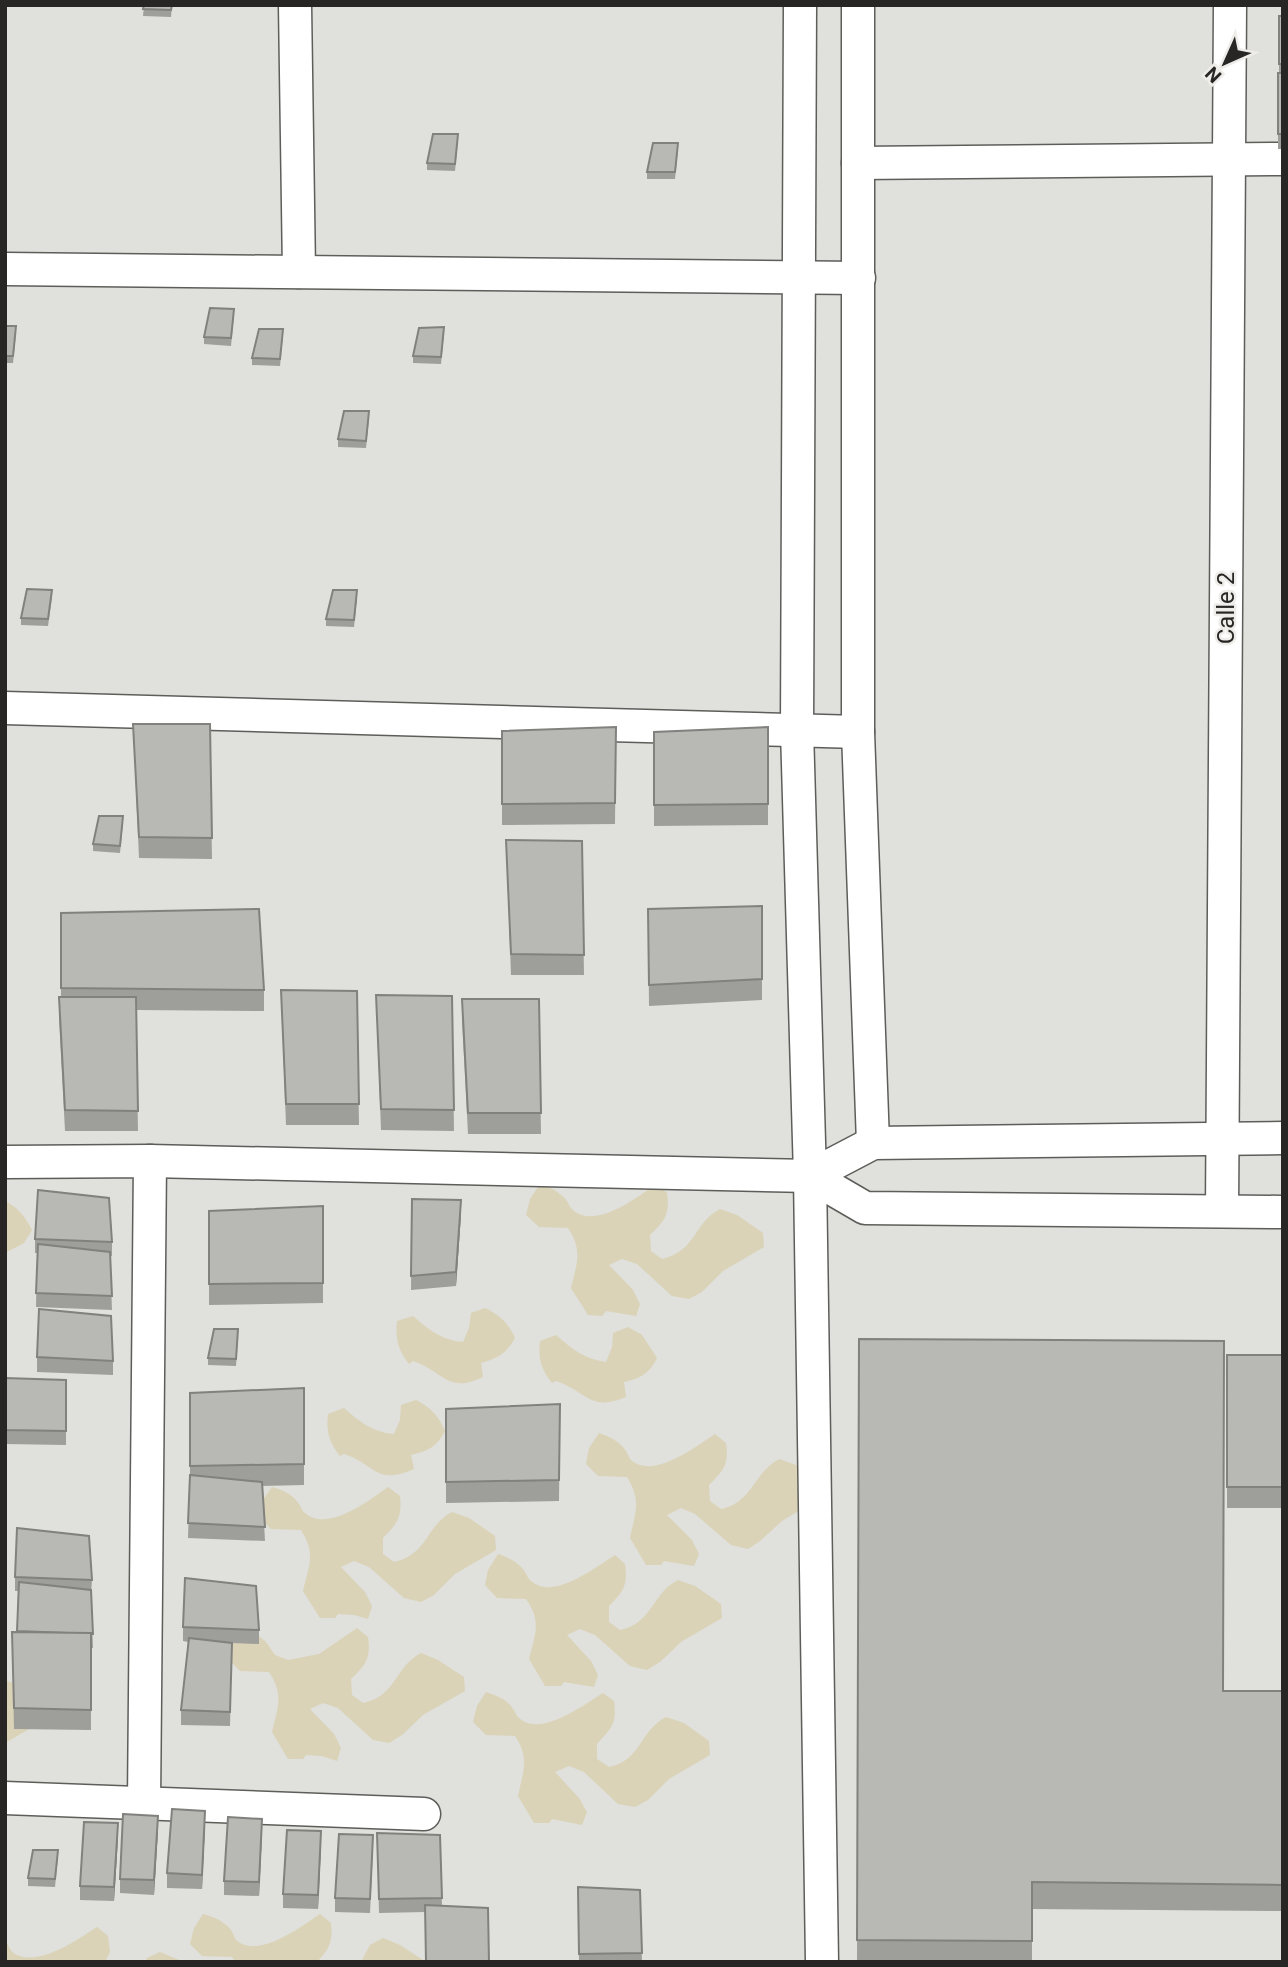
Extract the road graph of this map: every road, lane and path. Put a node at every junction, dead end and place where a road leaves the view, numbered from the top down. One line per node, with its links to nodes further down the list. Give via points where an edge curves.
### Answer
1 (295, 5): 9 (street)
2 (800, 5): 10 (street)
3 (858, 5): 7 (street)
4 (1230, 5): 5 (street, Calle 2)
5 (1229, 158): 6 (street); 7 (street); 15 (street, Calle 2)
6 (1283, 159)
7 (858, 163): 11 (street)
8 (5, 269): 9 (street)
9 (299, 272): 10 (street)
10 (799, 278): 11 (street); 13 (street)
11 (859, 278): 14 (street)
12 (5, 708): 13 (street)
13 (797, 730): 14 (street); 20 (street)
14 (858, 732): 17 (street)
15 (1222, 1137): 16 (street); 17 (street); 21 (street, Calle 2)
16 (1283, 1138)
17 (873, 1143): 20 (street)
18 (150, 1161): 19 (street); 20 (street); 24 (street)
19 (5, 1162)
20 (810, 1176): 21 (street, via 865,1208); 26 (street)
21 (1222, 1211): 22 (street)
22 (1283, 1212)
23 (5, 1798): 24 (street)
24 (144, 1803): 25 (street)
25 (424, 1814)
26 (822, 1962)

